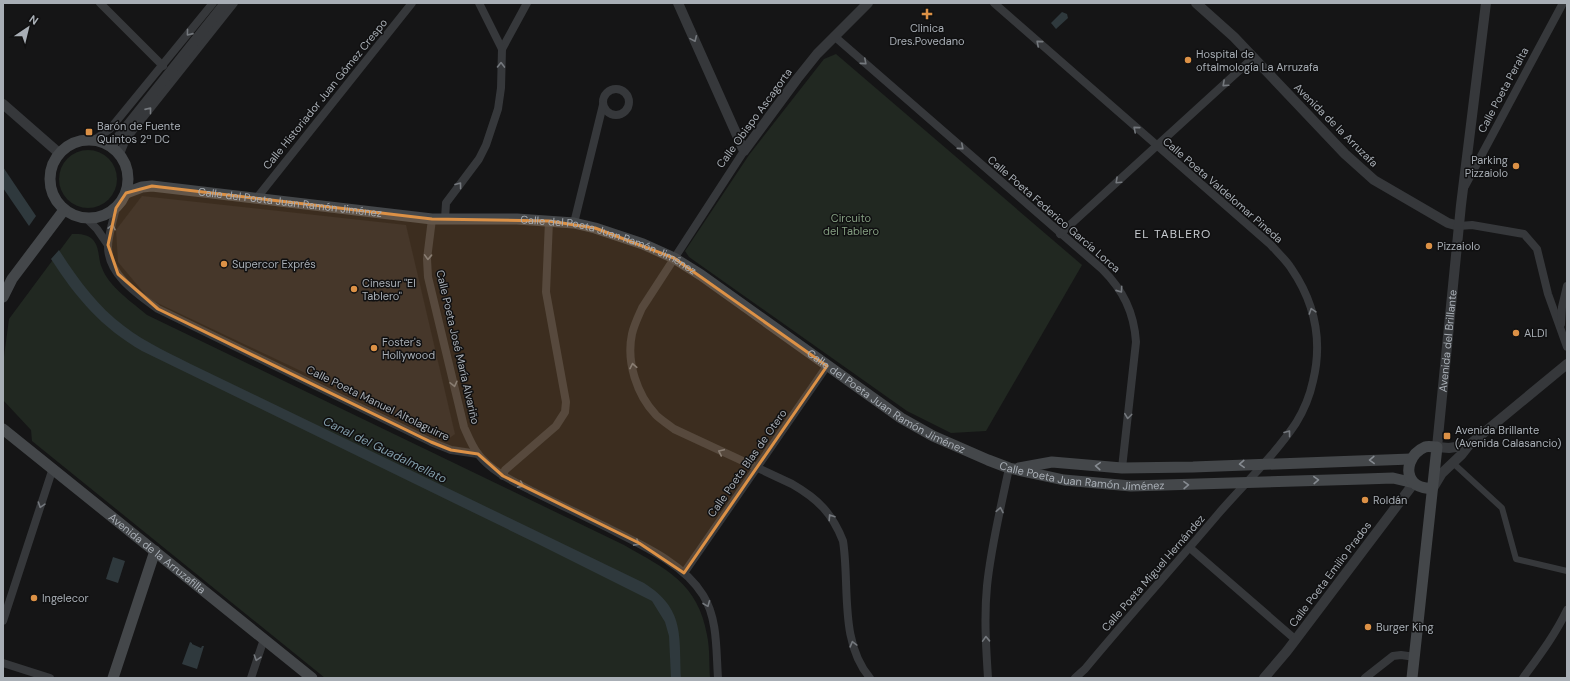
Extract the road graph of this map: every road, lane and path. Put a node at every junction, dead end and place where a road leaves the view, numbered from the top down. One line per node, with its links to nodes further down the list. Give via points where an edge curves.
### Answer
1 (100, 3): 17 (street)
2 (213, 3): 17 (street, one-way to 17)
3 (225, 3): 21 (street)
4 (234, 3): 25 (street, one-way to 4, via 126,139)
5 (412, 3): 30 (street, Calle Historiador Juan Gómez Crespo)
6 (479, 3): 15 (street)
7 (527, 3): 15 (street)
8 (678, 3): 23 (street, one-way to 23)
9 (868, 3): 14 (street, Calle Obispo Ascagorta)
10 (994, 3): 22 (street, Calle Poeta Valdelomar Pineda, one-way to 10)
11 (1196, 3): 16 (street, Avenida de la Arruzafa)
12 (1486, 3): 28 (street, Avenida del Brillante)
13 (1563, 3): 28 (street, Calle Poeta Peralta)
14 (834, 36): 23 (street, Calle Obispo Ascagorta, via 797,79); 39 (street, Calle Poeta Federico García Lorca, one-way to 39)
15 (502, 49): 35 (street, one-way to 15, via 446,202 479,159 494,126 500,95)
16 (1254, 57): 22 (street, one-way to 22); 38 (street, Avenida de la Arruzafa, via 1364,172 1448,223)
17 (163, 66): 20 (street, via 110,129)
18 (3, 104): 24 (street)
19 (603, 105): 37 (street)
20 (94, 140): 21 (main road); 24 (main road, via 70,144)
21 (111, 146): 25 (main road)
22 (1156, 146): 39 (street, one-way to 39); 55 (street, Calle Poeta Valdelomar Pineda, one-way to 22, via 1297,422 1312,387 1317,346 1316,326 1311,307 1291,268 1271,245)
23 (744, 151): 41 (street, Calle Obispo Ascagorta)
24 (59, 153): 32 (main road, via 51,167 49,182 54,197)
25 (120, 154): 26 (main road)
26 (128, 173): 27 (main road, Calle del Poeta Juan Ramón Jiménez); 29 (main road)
27 (152, 186): 29 (main road, Calle del Poeta Juan Ramón Jiménez); 30 (main road, Calle del Poeta Juan Ramón Jiménez)
28 (1463, 188): 38 (street, Avenida del Brillante)
29 (126, 193): 31 (main road)
30 (256, 199): 34 (main road, Calle del Poeta Juan Ramón Jiménez)
31 (116, 208): 33 (main road, via 106,215); 40 (street, Calle Poeta Manuel Altolaguirre, one-way to 31)
32 (64, 210): 33 (main road); 42 (main road)
33 (87, 219): 40 (street, Calle Poeta Manuel Altolaguirre)
34 (432, 219): 35 (main road, Calle del Poeta Juan Ramón Jiménez); 52 (street, Calle Poeta José María Alvariño, one-way to 52, via 427,259 428,277 464,427)
35 (445, 219): 36 (main road, Calle del Poeta Juan Ramón Jiménez)
36 (549, 221): 37 (main road, Calle del Poeta Juan Ramón Jiménez); 60 (street, via 546,292 566,402 565,412 556,426 505,470)
37 (574, 223): 41 (main road, Calle del Poeta Juan Ramón Jiménez, via 643,244)
38 (1459, 226): 45 (street, via 1472,225 1524,234 1537,249 1548,294); 51 (street, Avenida del Brillante)
39 (1060, 234): 59 (street, Calle Poeta Federico García Lorca, one-way to 59, via 1110,277 1123,294 1131,311 1136,352)
40 (108, 245): 52 (street, Calle Poeta Manuel Altolaguirre, via 110,257 118,274 158,309 431,442 451,450)
41 (674, 258): 48 (main road, Calle del Poeta Juan Ramón Jiménez); 57 (street, one-way to 41, via 674,429 657,416 644,400 636,382 631,351 635,324 642,308)
42 (7, 283): 44 (main road)
43 (1567, 286): 45 (street, via 1562,307)
44 (3, 297)
45 (1561, 329): 46 (street)
46 (1567, 348)
47 (1567, 365): 50 (street)
48 (827, 366): 57 (street, Calle Poeta Blas de Otero); 58 (main road, Calle del Poeta Juan Ramón Jiménez, via 901,418 966,452)
49 (3, 429): 56 (main road, Avenida de la Arruzafilla)
50 (1469, 445): 51 (street); 54 (street)
51 (1437, 447): 53 (main road, via 1426,447 1417,451); 63 (main road, Avenida del Brillante)
52 (478, 454): 60 (street)
53 (1411, 458): 55 (main road, Calle Poeta Juan Ramón Jiménez, one-way to 55); 62 (main road, via 1408,470)
54 (1453, 463): 63 (street, via 1442,473); 66 (street, via 1502,508 1516,560)
55 (1263, 464): 59 (main road, Calle Poeta Juan Ramón Jiménez, one-way to 59); 61 (street, Calle Poeta Valdelomar Pineda)
56 (53, 468): 65 (main road, Avenida de la Arruzafilla); 69 (street, one-way to 69)
57 (757, 468): 67 (street, Calle Poeta Blas de Otero); 79 (street, one-way to 57, via 852,643 845,554 839,529 830,514 807,492)
58 (1008, 468): 59 (main road, Calle Poeta Juan Ramón Jiménez, one-way to 58, via 1052,462); 61 (main road, Calle Poeta Juan Ramón Jiménez, one-way to 61, via 1064,480 1116,485); 80 (street, one-way to 58, via 987,586)
59 (1122, 468)
60 (503, 476): 67 (street, one-way to 67, via 639,543)
61 (1248, 483): 62 (main road, Calle Poeta Juan Ramón Jiménez, one-way to 62, via 1393,478); 64 (street, Calle Poeta Miguel Hernández)
62 (1414, 483): 63 (main road, Calle Poeta Juan Ramón Jiménez, via 1422,488); 71 (street, Calle Poeta Emilio Prados)
63 (1432, 489): 72 (main road, Avenida del Brillante)
64 (1190, 548): 71 (street); 81 (street, Calle Poeta Miguel Hernández)
65 (155, 551): 70 (main road, Avenida de la Arruzafilla); 75 (main road)
66 (1567, 571)
67 (684, 573): 78 (street, one-way to 78, via 697,587 708,607 715,633)
68 (1567, 610): 85 (street, via 1560,626)
69 (3, 621)
70 (264, 639): 76 (street, one-way to 76); 77 (main road, Avenida de la Arruzafilla)
71 (1296, 640): 82 (street, Calle Poeta Emilio Prados)
72 (1415, 656): 83 (street, via 1393,656); 84 (main road, Avenida del Brillante)
73 (3, 663): 74 (street)
74 (50, 678)
75 (113, 678)
76 (251, 678)
77 (312, 678)
78 (718, 678)
79 (870, 678)
80 (988, 678)
81 (1075, 678)
82 (1264, 678)
83 (1365, 678)
84 (1412, 678)
85 (1523, 678)

